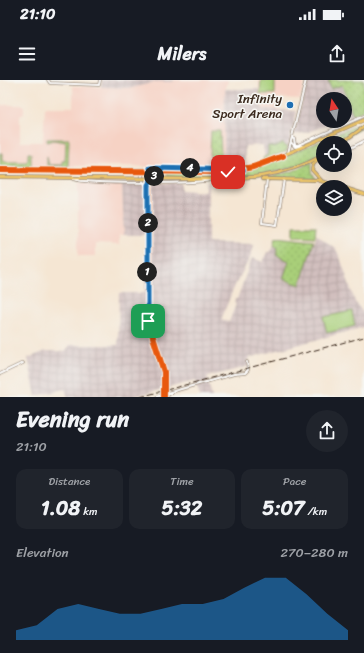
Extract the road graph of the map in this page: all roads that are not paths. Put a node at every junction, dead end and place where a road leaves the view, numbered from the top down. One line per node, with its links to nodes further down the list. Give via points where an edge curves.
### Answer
1 (48, 80): 4 (street, via 50,83)
2 (100, 80): 5 (street, via 100,84)
3 (306, 80): 10 (street)
4 (59, 81): 5 (street)
5 (80, 82)
6 (364, 116): 10 (street, via 299,145)
7 (364, 120): 12 (main road)
8 (364, 127): 9 (main road)
9 (350, 136)
10 (291, 139): 12 (street, via 293,146 296,147); 14 (street)
11 (364, 141): 13 (street)
12 (310, 144): 14 (main road)
13 (352, 147)
14 (287, 154): 20 (main road)
15 (316, 159): 23 (main road, via 282,173)
16 (316, 161): 27 (main road, via 312,170)
17 (149, 168): 19 (street); 20 (street); 28 (street, via 143,172); 29 (street, via 154,176)
18 (0, 170): 19 (main road)
19 (11, 170): 20 (main road, bridge)
20 (243, 170)
21 (0, 176): 22 (main road)
22 (70, 178): 24 (main road, bridge); 28 (street, via 82,181)
23 (252, 178): 24 (main road); 25 (main road)
24 (214, 179): 29 (street, via 200,182)
25 (267, 179): 26 (main road); 26 (street, via 262,224 277,225)
26 (284, 179): 27 (main road)
27 (321, 180)
28 (142, 182): 29 (street); 31 (street)
29 (150, 182): 31 (street)
30 (352, 190): 32 (main road)
31 (148, 191): 36 (street, via 148,321 164,370)
32 (364, 194)
33 (247, 362): 36 (street, via 248,370 245,373 175,390)
34 (23, 363): 35 (street)
35 (0, 374)
36 (165, 396): 37 (street)
37 (157, 397)

